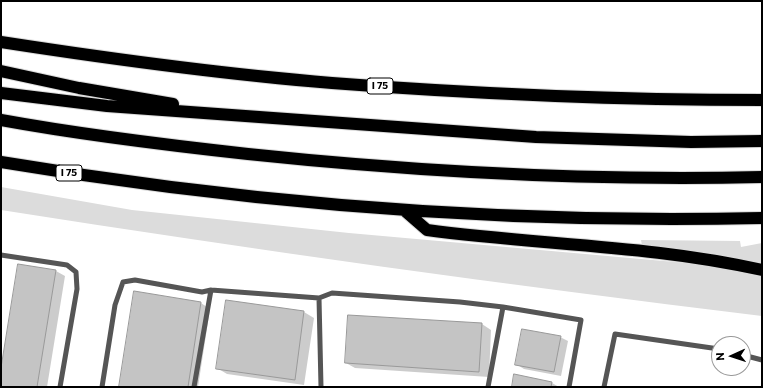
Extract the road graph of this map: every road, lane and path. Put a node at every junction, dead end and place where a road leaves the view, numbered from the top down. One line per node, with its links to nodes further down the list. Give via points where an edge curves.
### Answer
1 (1, 42): 4 (highway, I 75, via 205,70 331,83 530,95)
2 (1, 71): 5 (highway, via 79,88)
3 (1, 93): 5 (highway, via 94,105)
4 (762, 100)
5 (235, 114): 7 (highway, via 395,128 536,136 691,142)
6 (1, 120): 9 (highway, via 119,139 386,168 605,178)
7 (762, 141)
8 (1, 162): 10 (highway, I 75, via 138,182)
9 (762, 177)
10 (404, 210): 11 (highway, I 75, via 607,218); 13 (highway, via 427,230 672,255)
11 (762, 218)
12 (1, 255): 20 (lane, via 67,265 76,272 77,289)
13 (762, 270)
14 (211, 290): 15 (lane); 21 (lane, via 202,292 135,280 123,282 115,305); 22 (lane)
15 (319, 298): 16 (lane, via 332,293 460,302); 23 (lane)
16 (503, 308): 24 (lane); 25 (lane, via 581,320)
17 (711, 348): 26 (lane, via 615,334)
18 (751, 357): 19 (lane)
19 (762, 360)
20 (60, 387)
21 (102, 387)
22 (194, 387)
23 (320, 387)
24 (488, 387)
25 (568, 387)
26 (604, 387)

